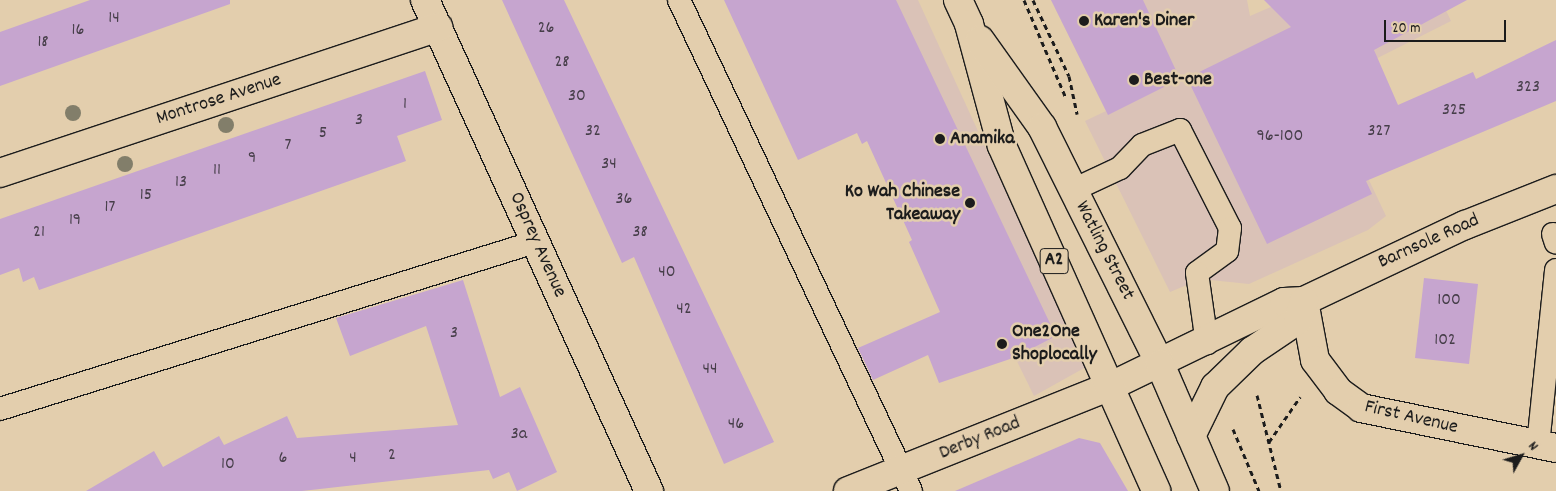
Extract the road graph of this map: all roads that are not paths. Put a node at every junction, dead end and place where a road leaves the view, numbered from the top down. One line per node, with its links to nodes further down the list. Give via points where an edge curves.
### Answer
1 (425, 0): 5 (street, Osprey Avenue)
2 (679, 0): 18 (lane)
3 (958, 0): 4 (street, Watling Street / A2)
4 (969, 24): 7 (street, Watling Street / A2, via 1042,127); 14 (street, Watling Street / A2, via 1002,146)
5 (438, 27): 6 (street, Montrose Avenue); 9 (street, Osprey Avenue)
6 (0, 173)
7 (1073, 190): 12 (lane, via 1120,168 1142,145 1180,130 1230,228 1227,251 1197,272); 13 (street, Watling Street / A2)
8 (1556, 190): 11 (street, Barnsole Road, via 1465,225)
9 (535, 242): 15 (lane); 19 (street, Osprey Avenue)
10 (1556, 270): 17 (lane)
11 (1304, 301): 12 (street, Barnsole Road, via 1284,302); 16 (street, via 1298,320 1248,355 1216,387); 17 (street, First Avenue, via 1315,360 1338,391 1361,408)
12 (1207, 343): 13 (street, Barnsole Road)
13 (1160, 364): 14 (street, Barnsole Road); 16 (street, Watling Street / A2)
14 (1111, 386): 18 (street, Derby Road); 21 (street, Watling Street / A2)
15 (0, 409)
16 (1191, 436): 22 (street, Watling Street / A2)
17 (1547, 447)
18 (907, 481): 20 (street, Derby Road)
19 (649, 491)
20 (848, 491)
21 (1156, 491)
22 (1215, 491)

